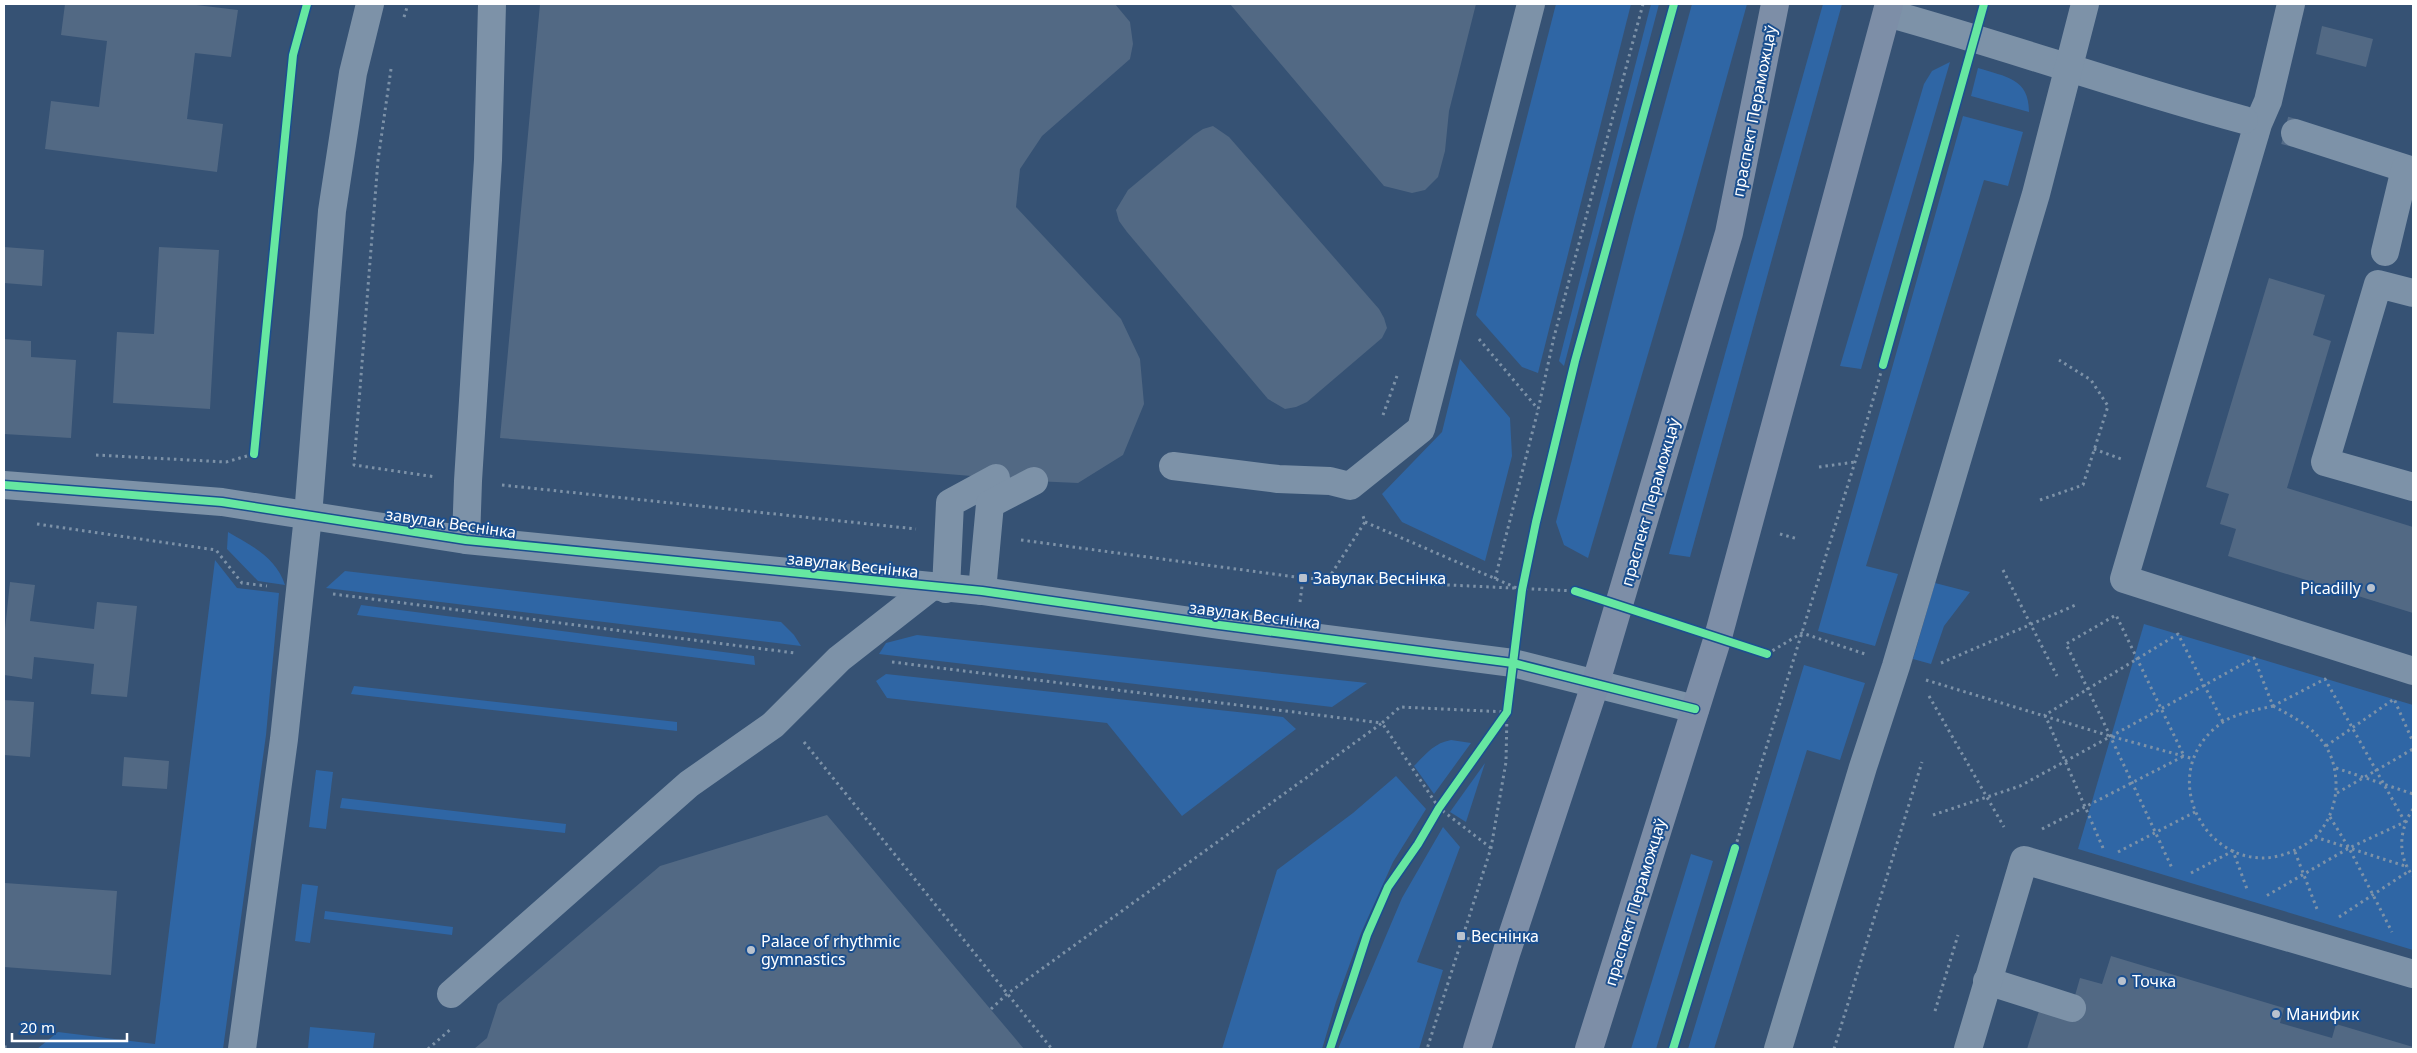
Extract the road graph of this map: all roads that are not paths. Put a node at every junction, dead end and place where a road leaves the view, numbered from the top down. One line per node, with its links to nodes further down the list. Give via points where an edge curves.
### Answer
1 (370, 4): 19 (street, via 353,73 332,211)
2 (492, 4): 20 (street, via 488,160)
3 (1531, 4): 14 (street, via 1421,429 1350,486 1330,481)
4 (1775, 4): 24 (main road, праспект Пераможцаў, via 1729,233)
5 (2085, 4): 8 (street)
6 (2291, 4): 23 (street, via 2268,101 2258,124 2124,579)
7 (1888, 8): 8 (street); 25 (main road, праспект Пераможцаў, via 1718,637)
8 (2069, 67): 9 (street, via 2158,97); 33 (street, via 2036,194)
9 (2244, 120)
10 (2295, 133): 11 (street)
11 (2409, 170): 12 (street)
12 (2385, 252)
13 (2413, 293): 18 (street, via 2378,284 2325,462)
14 (1173, 466)
15 (996, 478): 21 (street, via 950,503)
16 (1034, 481): 22 (street, via 990,504)
17 (4, 485): 19 (street, завулак Веснінка, via 222,502)
18 (2413, 487)
19 (308, 516): 20 (street, завулак Веснінка); 30 (street, via 284,739)
20 (466, 540): 21 (street, завулак Веснінка)
21 (938, 588): 22 (street, завулак Веснінка); 28 (street, via 839,659 773,725 689,784)
22 (982, 591): 24 (street, завулак Веснінка, via 1512,663)
23 (2413, 671)
24 (1596, 682): 25 (street, завулак Веснінка); 31 (main road, праспект Пераможцаў)
25 (1695, 708): 32 (main road, праспект Пераможцаў)
26 (2413, 974): 27 (street, via 2024,860)
27 (1987, 981): 29 (street); 34 (street)
28 (451, 994)
29 (2072, 1008)
30 (242, 1049)
31 (1477, 1049)
32 (1589, 1049)
33 (1778, 1049)
34 (1968, 1049)

